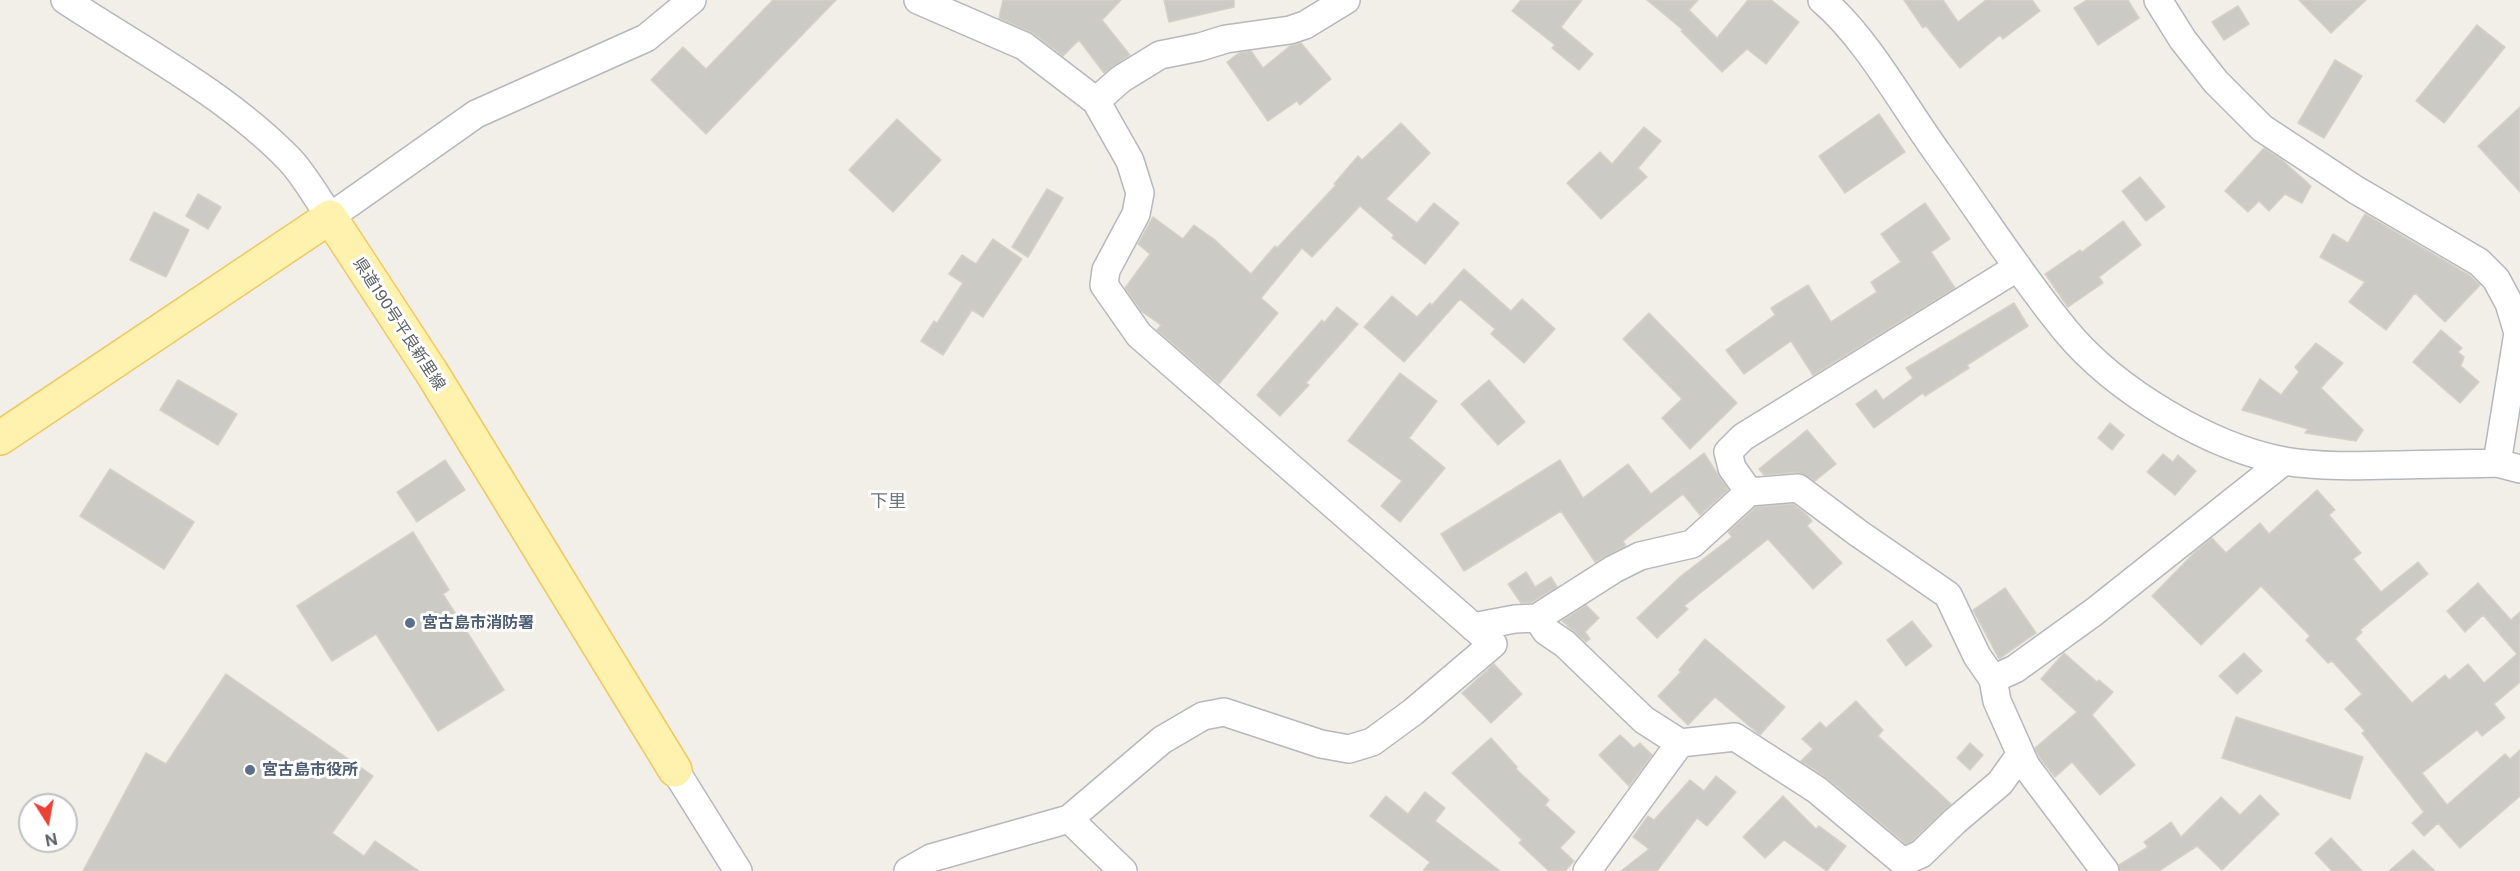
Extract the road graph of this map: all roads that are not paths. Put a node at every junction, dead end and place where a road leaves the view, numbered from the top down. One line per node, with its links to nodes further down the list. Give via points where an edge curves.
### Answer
1 (65, 0): 8 (street, via 243,118 291,161)
2 (692, 0): 8 (street, via 646,38 476,114)
3 (918, 0): 7 (street, via 1024,46)
4 (1346, 0): 7 (street, via 1298,28 1226,39 1160,55 1121,79)
5 (2158, 0): 10 (street, via 2216,82 2262,128 2355,190 2478,262 2496,279)
6 (1838, 5): 9 (street)
7 (1096, 101): 16 (street, via 1130,161 1140,193 1136,214 1106,270 1104,285 1112,299 1138,335)
8 (330, 217): 11 (main road); 20 (main road, 県道190号平良新里線, via 432,373)
9 (2018, 267): 12 (street, via 2067,332 2109,372 2158,409 2220,442); 14 (street, via 1743,437 1728,452 1732,468)
10 (2517, 311): 13 (street)
11 (0, 438)
12 (2284, 461): 13 (street, via 2340,466); 17 (street, via 2094,612 2015,669)
13 (2508, 466)
14 (1749, 492): 15 (street, via 1692,544 1640,556); 17 (street, via 1798,488 1948,595 1977,656)
15 (1537, 618): 16 (street); 18 (street, via 1546,631 1565,644 1644,720)
16 (1473, 627): 21 (street, via 1493,644 1372,742 1349,748 1321,744 1224,712 1203,716 1162,740)
17 (1993, 679): 19 (street)
18 (1680, 743): 19 (street, via 1735,737 1817,790 1903,862 1920,854 2000,783); 25 (street)
19 (2020, 755): 26 (street)
20 (675, 770): 22 (street)
21 (1069, 819): 23 (street, via 931,858); 24 (street)
22 (738, 871)
23 (908, 871)
24 (1123, 871)
25 (1587, 871)
26 (2105, 871)

